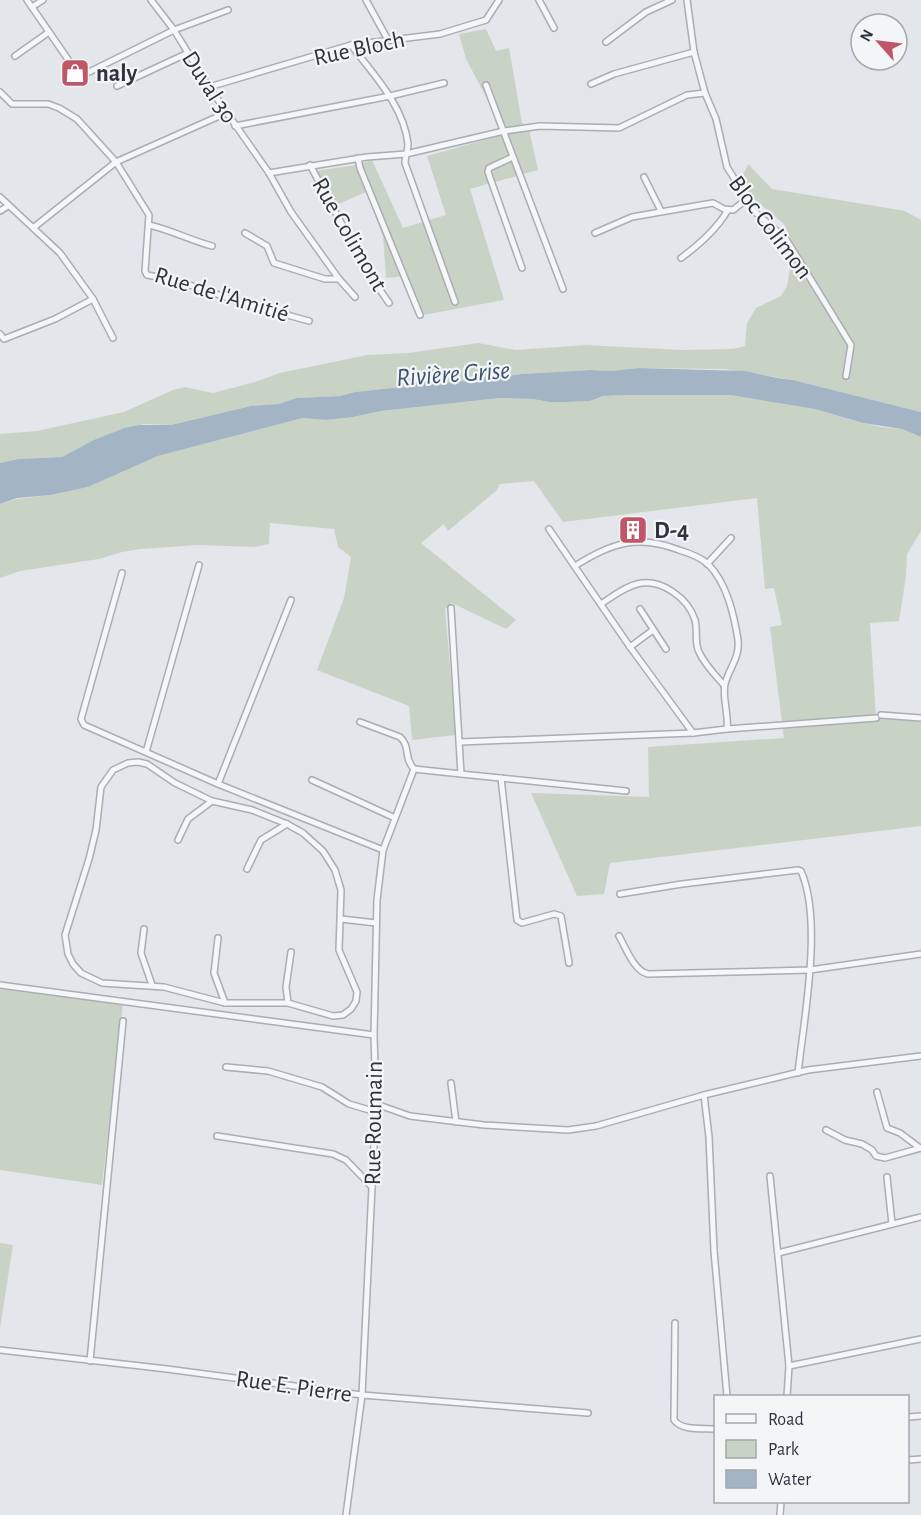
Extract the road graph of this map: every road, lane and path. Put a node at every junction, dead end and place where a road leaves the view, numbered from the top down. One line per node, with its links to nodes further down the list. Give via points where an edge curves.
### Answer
1 (27, 0): 9 (street)
2 (43, 0): 9 (street)
3 (152, 0): 12 (street, Duval 30)
4 (366, 0): 14 (street)
5 (498, 0): 14 (street, Rue Bloch, via 486,20 440,34)
6 (539, 0): 11 (street)
7 (672, 0): 15 (street, via 646,12)
8 (687, 0): 17 (street, Bloc Colimon)
9 (32, 7): 13 (street)
10 (228, 10): 12 (street)
11 (554, 28)
12 (174, 30): 13 (street, via 83,75 76,71); 18 (street, Duval 30)
13 (49, 32): 19 (street)
14 (388, 40): 16 (street, Rue Bloch)
15 (606, 42)
16 (351, 45): 24 (street, Rue Bloch); 27 (street)
17 (694, 52): 21 (street); 26 (street, Bloc Colimon)
18 (188, 53): 23 (street); 24 (street, Duval 30)
19 (15, 56)
20 (444, 83): 27 (street)
21 (591, 84)
22 (486, 85): 30 (street)
23 (117, 86)
24 (209, 87): 28 (street, Duval 30)
25 (0, 92): 34 (street, Rue de l'Amitié, via 12,104 48,104 77,119)
26 (705, 93): 30 (street, via 687,95 619,128 540,126); 39 (street, Bloc Colimon, via 716,119 727,167)
27 (390, 96): 29 (street); 31 (street, via 400,115)
28 (226, 113): 29 (street, Duval 30); 34 (street)
29 (235, 126): 36 (street, Duval 30)
30 (504, 131): 31 (street); 32 (street)
31 (406, 154): 33 (street); 55 (street, via 405,163)
32 (513, 157): 50 (street, via 488,172); 52 (street)
33 (358, 158): 35 (street); 57 (street)
34 (116, 162): 44 (street, Rue de l'Amitié, via 148,212); 45 (street)
35 (310, 165): 36 (street); 56 (street, Rue Colimont, via 367,271)
36 (269, 173): 51 (street, Duval 30, via 291,212)
37 (644, 177): 43 (street)
38 (0, 197): 40 (street)
39 (747, 199): 41 (street); 61 (street, Bloc Colimon, via 754,212 786,239 851,345)
40 (8, 206): 42 (street); 45 (street)
41 (728, 210): 43 (street, via 708,204); 49 (street, via 720,223)
42 (0, 212)
43 (661, 212): 47 (street, via 632,217)
44 (149, 225): 48 (street); 58 (street, Rue de l'Amitié, via 147,275 176,280 237,302)
45 (33, 228): 54 (street, via 60,253)
46 (245, 233): 51 (street, via 267,246 274,264 325,279)
47 (595, 233)
48 (212, 246)
49 (681, 258)
50 (522, 268)
51 (339, 279): 53 (street, Duval 30)
52 (563, 289)
53 (355, 297)
54 (93, 299): 59 (street, via 55,319); 60 (street)
55 (454, 302)
56 (389, 303)
57 (420, 315)
58 (309, 321)
59 (1, 338)
60 (113, 338)
61 (846, 376)
62 (549, 528): 66 (street)
63 (731, 538): 64 (street)
64 (708, 564): 66 (street, via 673,548 632,542 600,550); 75 (street, via 725,590 738,639 737,658)
65 (199, 565): 81 (street)
66 (575, 566): 69 (street)
67 (122, 573): 81 (street, via 81,718 84,725)
68 (291, 600): 86 (street)
69 (601, 604): 73 (street); 75 (street, via 639,583 654,584 678,595 695,621 698,652)
70 (451, 608): 80 (street)
71 (640, 609): 72 (street)
72 (653, 630): 73 (street); 74 (street)
73 (630, 647): 79 (street)
74 (666, 649)
75 (724, 685): 78 (street)
76 (921, 718): 78 (street, via 878,716)
77 (360, 722): 82 (street, via 400,737)
78 (728, 729): 79 (street)
79 (693, 733): 80 (street)
80 (460, 742): 83 (street)
81 (146, 752): 86 (street)
82 (414, 769): 83 (street); 89 (street)
83 (462, 774): 84 (street)
84 (501, 778): 87 (street); 102 (street, via 517,920 522,923 554,914 561,916)
85 (312, 780): 89 (street)
86 (218, 784): 92 (street)
87 (626, 791)
88 (213, 801): 90 (street); 91 (street, via 188,819); 105 (street, via 138,762 112,770 100,787 96,830 68,923 66,945 73,964 90,979)
89 (395, 818): 92 (street)
90 (287, 824): 93 (street, via 261,840); 95 (street, via 313,841 332,865 341,890)
91 (178, 840)
92 (383, 850): 96 (street)
93 (247, 870)
94 (620, 894): 103 (street, via 798,870 812,918)
95 (341, 919): 96 (street); 107 (street, via 339,950 357,992 351,1009 333,1016)
96 (376, 923): 109 (street)
97 (144, 929): 105 (street, via 142,960)
98 (619, 936): 103 (street, via 644,973)
99 (218, 938): 106 (street, via 214,974)
100 (291, 952): 107 (street)
101 (921, 954): 103 (street)
102 (568, 963)
103 (810, 970): 112 (street)
104 (0, 985): 109 (street, Rue Roumain)
105 (152, 985): 106 (street)
106 (225, 1003): 107 (street)
107 (288, 1003)
108 (123, 1022): 131 (street)
109 (374, 1035): 116 (street, Rue Roumain)
110 (921, 1056): 112 (street)
111 (226, 1067): 117 (street, via 268,1071 328,1090 349,1104)
112 (798, 1073): 115 (street)
113 (451, 1083): 118 (street)
114 (877, 1092): 121 (street, via 887,1128)
115 (704, 1095): 118 (street, via 596,1126 568,1130); 134 (street)
116 (376, 1104): 117 (street, Rue Roumain); 118 (street, via 410,1116)
117 (376, 1112): 124 (street, Rue Roumain)
118 (456, 1122)
119 (826, 1130): 121 (street, via 885,1158)
120 (217, 1136): 124 (street, via 333,1154 346,1160)
121 (920, 1148)
122 (770, 1176): 127 (street)
123 (886, 1178): 126 (street)
124 (372, 1187): 133 (street, Rue Roumain)
125 (921, 1217): 126 (street)
126 (892, 1224): 127 (street)
127 (778, 1253): 132 (street)
128 (675, 1323): 137 (street, via 674,1420 683,1427)
129 (921, 1339): 132 (street)
130 (0, 1350): 131 (street, Rue E. Pierre)
131 (90, 1361): 133 (street, Rue E. Pierre)
132 (789, 1366): 135 (street)
133 (362, 1395): 136 (street, Rue E. Pierre); 138 (street, Rue Roumain)
134 (728, 1395)
135 (788, 1395)
136 (588, 1413)
137 (714, 1429)
138 (346, 1515)

